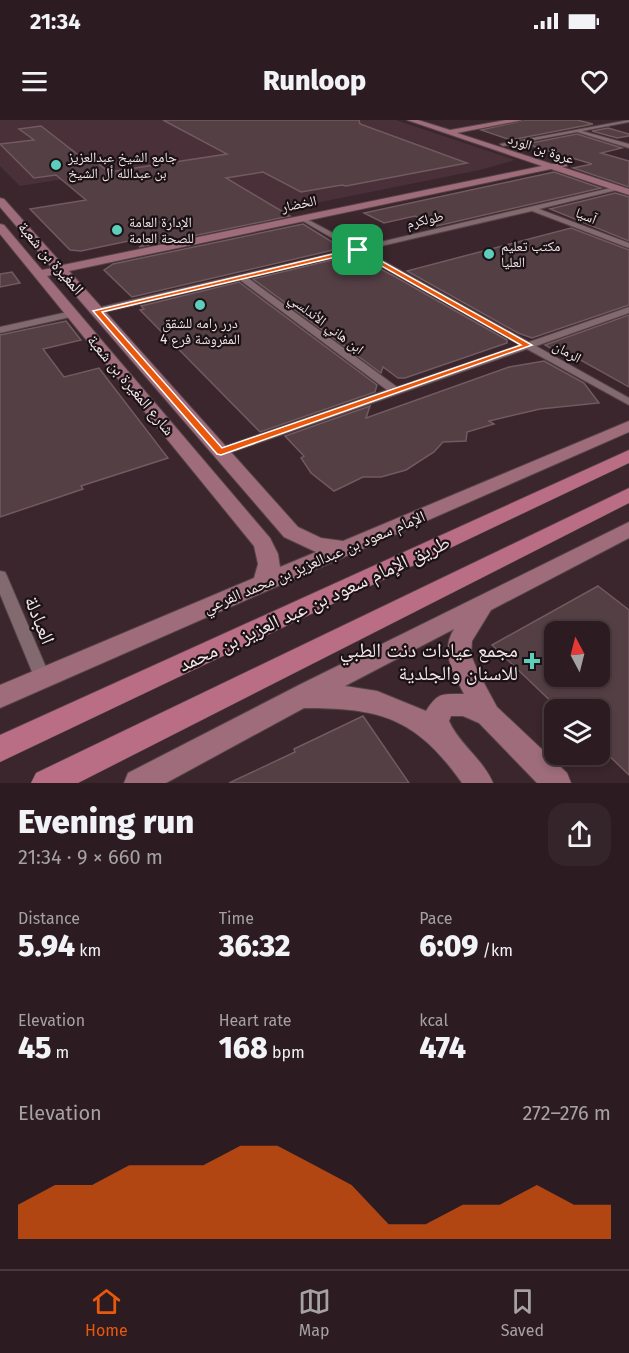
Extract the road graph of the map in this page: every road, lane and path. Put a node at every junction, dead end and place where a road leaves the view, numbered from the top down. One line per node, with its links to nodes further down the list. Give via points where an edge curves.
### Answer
1 (411, 120): 6 (street, عروة بن الورد)
2 (428, 120): 6 (street, عروة بن الورد)
3 (494, 120): 6 (street)
4 (519, 120): 6 (street)
5 (629, 121): 7 (street)
6 (449, 130): 8 (street, عروة بن الورد); 10 (street, عروة بن الورد)
7 (575, 131): 8 (street); 9 (street)
8 (503, 144): 11 (street, عروة بن الورد)
9 (629, 146)
10 (540, 162): 11 (street, الخضار); 22 (street, الخضار)
11 (552, 163): 12 (street, الخضار); 14 (street, عروة بن الورد); 18 (street, الخضار)
12 (564, 164): 13 (street, عروة بن الورد)
13 (629, 185)
14 (619, 188): 15 (street, عروة بن الورد); 17 (street, طولكرم)
15 (629, 192)
16 (0, 201): 22 (street, المغيرة بن شعبة)
17 (534, 208): 20 (street, آسيا); 21 (street, طولكرم)
18 (303, 219): 21 (street, الرمان); 22 (street, الخضار)
19 (0, 227): 23 (street, شارع المغيرة بن شعبة)
20 (629, 246)
21 (358, 250): 24 (street, طولكرم); 29 (street, الرمان)
22 (57, 266): 23 (street, الخضار); 26 (street, المغيرة بن شعبة)
23 (36, 270): 27 (street, شارع المغيرة بن شعبة)
24 (242, 277): 26 (street, طولكرم); 30 (street, ابن هاني الأندلسي)
25 (629, 310): 29 (street)
26 (97, 311): 33 (street, المغيرة بن شعبة)
27 (72, 314): 28 (street); 38 (street, شارع المغيرة بن شعبة)
28 (0, 330)
29 (528, 345): 30 (street); 31 (street, الرمان)
30 (395, 392): 33 (street)
31 (629, 402)
32 (629, 426): 39 (street, الإمام سعود بن عبدالعزيز بن محمد الفرعي)
33 (221, 452): 37 (street, المغيرة بن شعبة)
34 (629, 456): 48 (main road, طريق الإمام سعود بن عبد العزيز بن محمد)
35 (629, 495): 49 (main road)
36 (629, 529): 42 (street)
37 (291, 532): 38 (street, via 284,542); 39 (street, via 316,545)
38 (263, 543): 41 (street, via 270,568)
39 (345, 548): 41 (street, الإمام سعود بن عبدالعزيز بن محمد الفرعي)
40 (0, 576): 43 (street, العبادلة)
41 (261, 585): 43 (street, الإمام سعود بن عبدالعزيز بن محمد الفرعي)
42 (483, 604): 45 (street); 46 (street, via 460,640 459,655)
43 (43, 679): 44 (street, الإمام سعود بن عبدالعزيز بن محمد الفرعي)
44 (0, 697)
45 (297, 698): 47 (street, via 340,696 383,703); 50 (street)
46 (488, 715): 47 (street, via 465,705 444,705 435,720); 52 (street)
47 (442, 736): 51 (street)
48 (0, 749)
49 (47, 783)
50 (138, 783)
51 (479, 783)
52 (557, 783)

